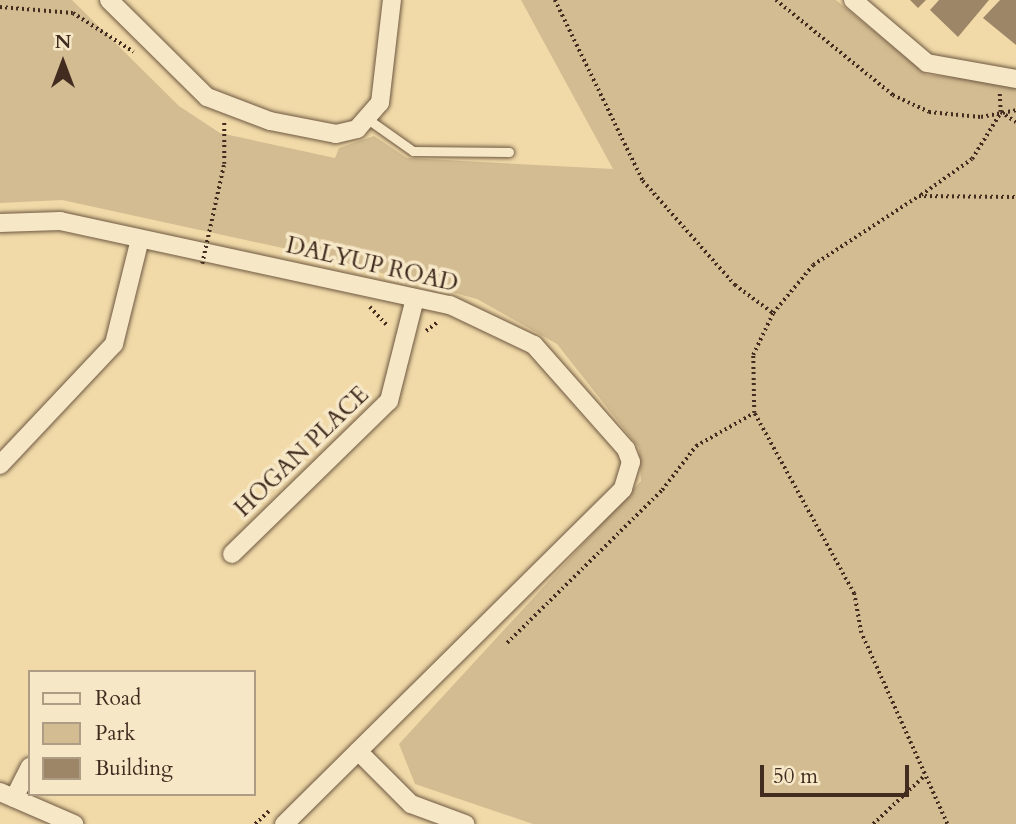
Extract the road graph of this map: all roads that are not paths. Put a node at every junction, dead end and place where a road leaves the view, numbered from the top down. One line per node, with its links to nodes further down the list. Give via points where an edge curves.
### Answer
1 (109, 0): 5 (street, via 187,81 228,109 337,134)
2 (392, 0): 5 (street, via 384,91)
3 (853, 0): 4 (street, via 927,63)
4 (1009, 78)
5 (369, 120): 6 (lane, via 413,151)
6 (509, 152)
7 (0, 223): 8 (street, DALYUP ROAD, via 60,221)
8 (140, 239): 9 (street, DALYUP ROAD, via 203,258); 10 (street, via 114,344)
9 (415, 298): 11 (street, HOGAN PLACE, via 390,401); 12 (street, DALYUP ROAD, via 450,306 534,345 626,449 630,476)
10 (0, 464)
11 (232, 554)
12 (358, 751): 16 (street, DALYUP ROAD); 17 (street, via 411,804)
13 (28, 769): 14 (street)
14 (7, 795): 15 (street)
15 (74, 824)
16 (284, 824)
17 (465, 824)

